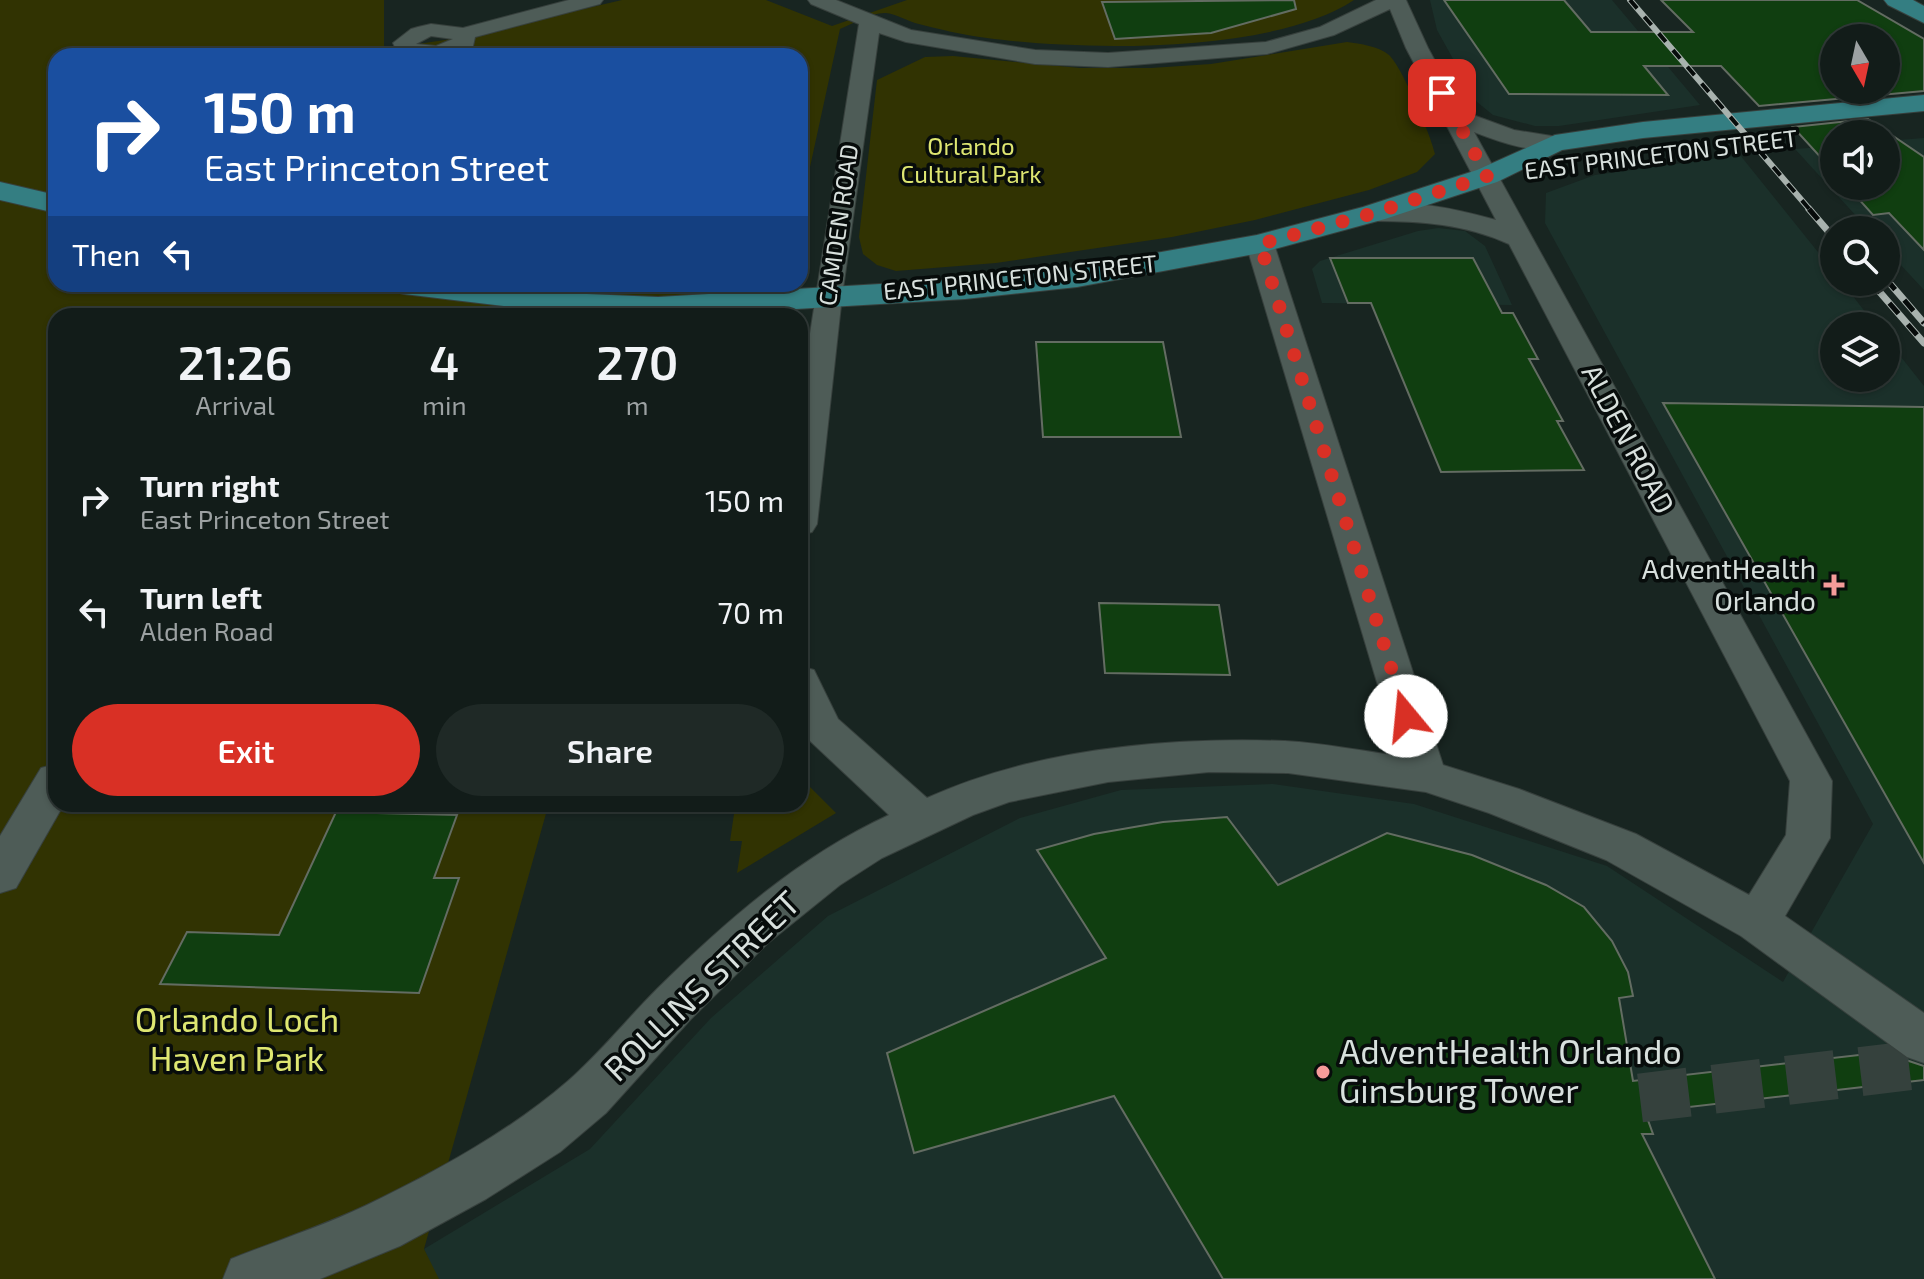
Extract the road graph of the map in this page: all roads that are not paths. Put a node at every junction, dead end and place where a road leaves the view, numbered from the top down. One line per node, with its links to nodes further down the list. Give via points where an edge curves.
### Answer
1 (593, 0): 8 (street)
2 (818, 0): 6 (street)
3 (1394, 0): 7 (street); 10 (street, ALDEN ROAD)
4 (1896, 0): 5 (main road)
5 (1924, 16)
6 (870, 23): 9 (street); 11 (street, CAMDEN ROAD)
7 (1327, 31): 9 (street, via 1267,48 1161,58 1035,57); 10 (street)
8 (463, 34)
9 (963, 46): 11 (street, via 906,51)
10 (1417, 48): 13 (street, ALDEN ROAD)
11 (863, 68): 26 (street, CAMDEN ROAD)
12 (1924, 103): 17 (main road, EAST PRINCETON STREET)
13 (1455, 116): 17 (street, via 1509,137); 18 (street, ALDEN ROAD)
14 (1924, 126): 15 (main road)
15 (1900, 128)
16 (1820, 136): 18 (main road, EAST PRINCETON STREET, via 1679,149)
17 (1555, 143): 18 (main road, EAST PRINCETON STREET)
18 (1487, 176): 21 (main road, EAST PRINCETON STREET); 22 (street, ALDEN ROAD)
19 (0, 191): 20 (main road)
20 (48, 202)
21 (1374, 213): 22 (street, via 1473,219); 23 (main road, EAST PRINCETON STREET)
22 (1522, 240): 33 (street, ALDEN ROAD, via 1811,781 1808,838)
23 (1260, 244): 26 (main road, EAST PRINCETON STREET, via 1077,277); 29 (street)
24 (471, 292): 26 (main road, EAST PRINCETON STREET, via 658,307)
25 (794, 292): 26 (main road, EAST PRINCETON STREET)
26 (828, 296): 27 (street, CAMDEN ROAD)
27 (808, 459)
28 (808, 697): 31 (street, via 822,728)
29 (1426, 776): 31 (street, ROLLINS STREET, via 1288,757 1209,756 1108,766 1005,786); 33 (street, ROLLINS STREET, via 1621,847)
30 (48, 794): 32 (street)
31 (921, 819): 35 (street, ROLLINS STREET, via 824,872 752,929 588,1096 542,1134 381,1227)
32 (0, 875)
33 (1757, 922): 34 (street, ROLLINS STREET)
34 (1924, 1041)
35 (251, 1279)

